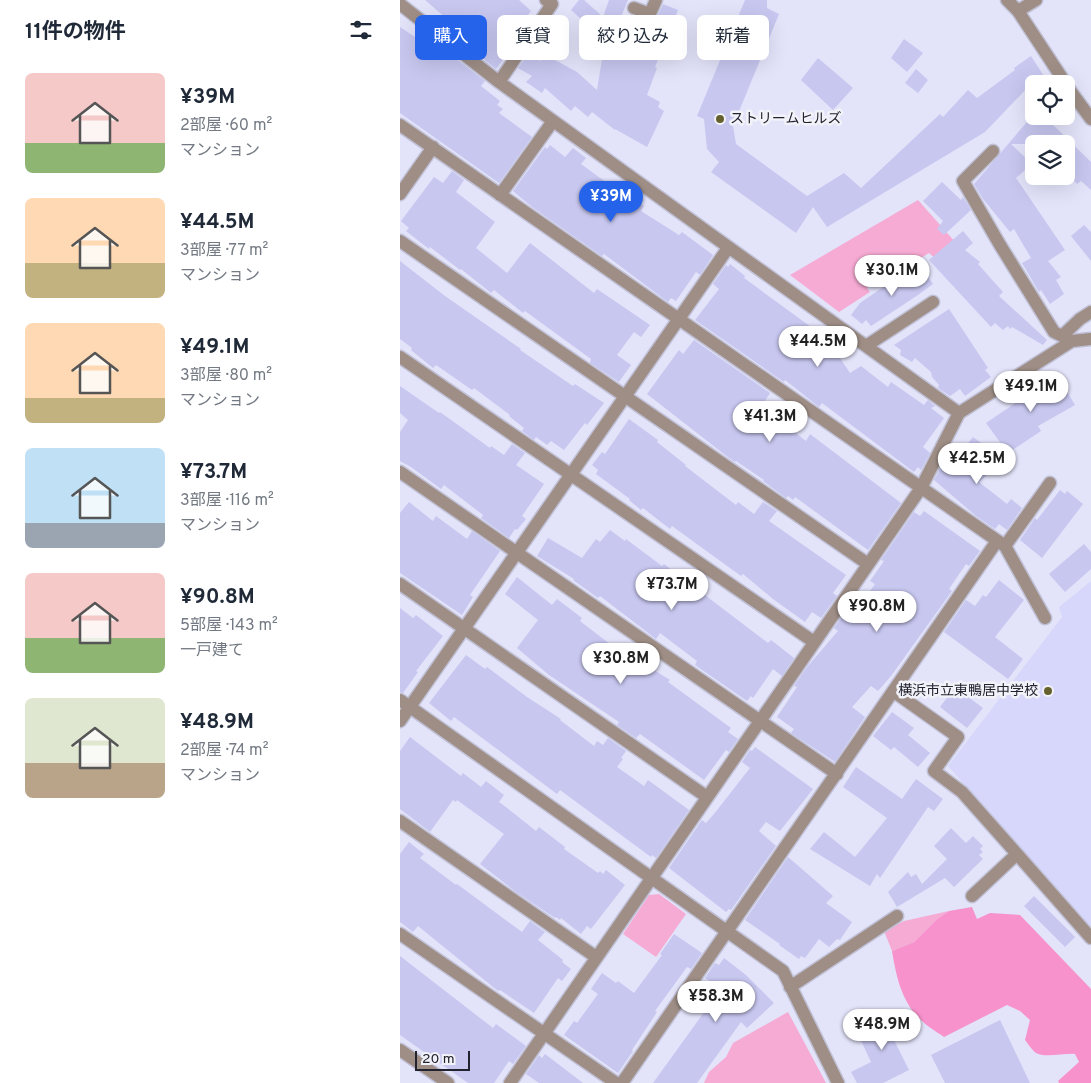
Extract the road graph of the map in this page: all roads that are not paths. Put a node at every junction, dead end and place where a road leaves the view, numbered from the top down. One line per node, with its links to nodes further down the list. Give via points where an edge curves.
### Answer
1 (656, 0): 8 (street)
2 (1006, 0): 7 (street)
3 (1036, 0): 7 (street)
4 (551, 1): 10 (street)
5 (400, 4): 10 (street)
6 (634, 8): 8 (street)
7 (1018, 11): 9 (street)
8 (650, 14)
9 (1060, 75)
10 (499, 82): 13 (street)
11 (1075, 97): 12 (street)
12 (1091, 119)
13 (553, 121): 18 (street); 20 (street)
14 (400, 125): 15 (street)
15 (433, 147): 17 (street); 18 (street)
16 (993, 151): 24 (street, via 963,181 1054,332)
17 (400, 194)
18 (500, 195): 23 (street)
19 (400, 241): 28 (street)
20 (728, 248): 23 (street); 26 (street)
21 (933, 302): 26 (street)
22 (1091, 312): 24 (street, via 1080,319)
23 (678, 319): 28 (street); 33 (street)
24 (1067, 338): 25 (street); 29 (street)
25 (1091, 339)
26 (866, 346): 29 (street)
27 (400, 357): 31 (street)
28 (624, 396): 31 (street); 36 (street)
29 (959, 414): 33 (street)
30 (400, 472): 35 (street)
31 (571, 473): 35 (street); 40 (street)
32 (1050, 483): 34 (street)
33 (922, 488): 34 (street); 36 (street)
34 (1001, 544): 38 (street); 41 (street)
35 (516, 553): 39 (street); 44 (street)
36 (868, 564): 40 (street)
37 (400, 584): 39 (street)
38 (1045, 618)
39 (465, 629): 42 (street); 46 (street)
40 (814, 642): 44 (street)
41 (893, 691): 45 (street); 48 (street, via 958,737 934,771 962,792)
42 (405, 704): 43 (street); 49 (street)
43 (400, 721)
44 (760, 721): 45 (street); 46 (street)
45 (837, 774): 52 (street)
46 (707, 798): 49 (street)
47 (400, 821): 55 (street)
48 (1017, 854): 50 (street); 54 (street)
49 (652, 878): 52 (street); 55 (street)
50 (972, 896)
51 (897, 916): 56 (street)
52 (728, 930): 56 (street, via 784,971); 62 (street)
53 (400, 934): 57 (street)
54 (1091, 938)
55 (596, 957): 57 (street)
56 (790, 987): 63 (street)
57 (544, 1034): 60 (street); 61 (street)
58 (400, 1050): 59 (street)
59 (448, 1083)
60 (510, 1083)
61 (616, 1083)
62 (622, 1083)
63 (838, 1083)

